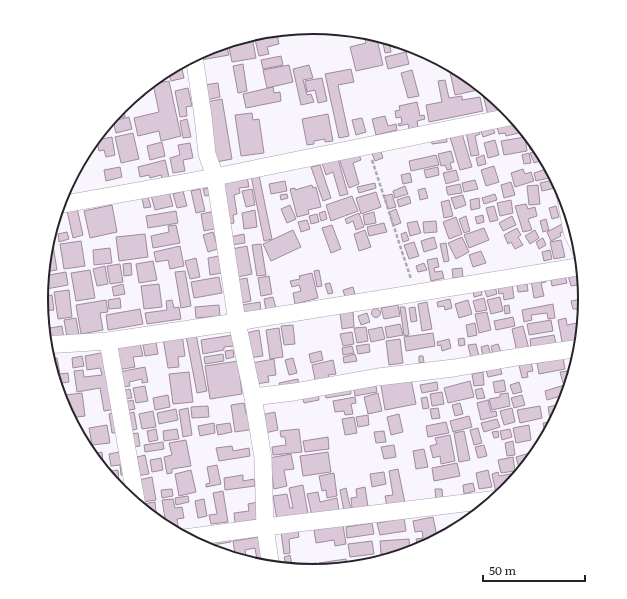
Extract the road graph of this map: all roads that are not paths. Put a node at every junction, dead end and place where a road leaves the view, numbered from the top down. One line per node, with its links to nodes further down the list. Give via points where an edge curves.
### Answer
1 (195, 62): 3 (street, via 207,154)
2 (507, 118): 3 (street)
3 (215, 176): 4 (street); 6 (street)
4 (66, 204)
5 (577, 267): 6 (street)
6 (236, 322): 7 (street); 10 (street)
7 (108, 341): 8 (street); 11 (street)
8 (52, 345)
9 (574, 349): 10 (street)
10 (253, 397): 13 (street, via 263,458)
11 (135, 496)
12 (487, 500): 13 (street)
13 (265, 527): 14 (street); 15 (street)
14 (194, 537)
15 (270, 561)

